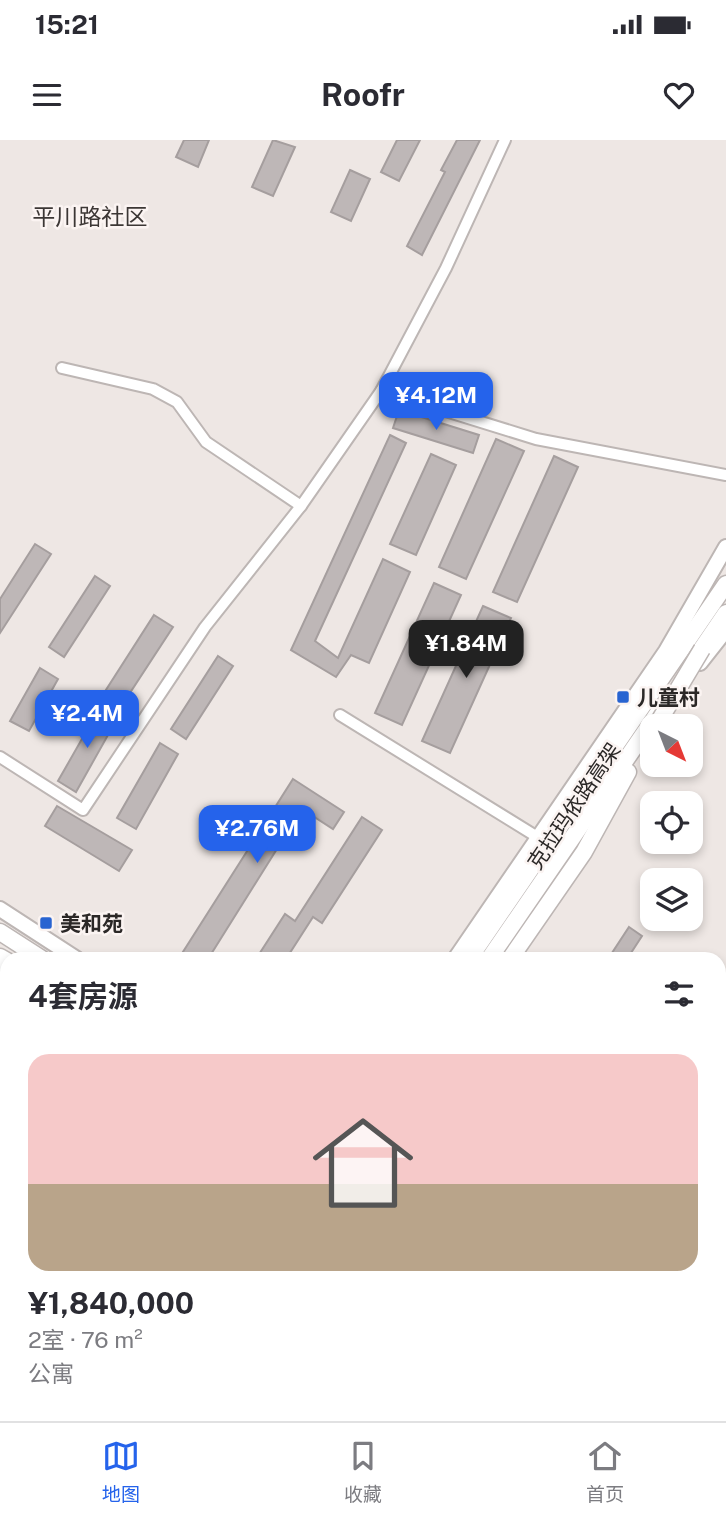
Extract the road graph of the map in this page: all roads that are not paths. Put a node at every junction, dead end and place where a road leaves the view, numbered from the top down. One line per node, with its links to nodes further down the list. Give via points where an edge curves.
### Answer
1 (505, 140): 3 (street, via 446,268)
2 (62, 368): 5 (street, via 153,389 177,402 206,442)
3 (381, 391): 4 (street, via 536,439); 5 (street)
4 (726, 475)
5 (301, 506): 16 (street, via 205,627 83,810)
6 (726, 547): 17 (main road, via 666,651)
7 (726, 584): 23 (highway, 克拉玛依路高架)
8 (726, 613): 10 (highway, 克拉玛依路高架)
9 (726, 630): 12 (main road)
10 (702, 649): 11 (highway, bridge); 24 (highway, 克拉玛依路高架, bridge)
11 (662, 714)
12 (663, 714)
13 (340, 715): 17 (street)
14 (640, 747): 25 (main road)
15 (640, 751): 26 (highway, via 584,852)
16 (0, 757)
17 (539, 838): 22 (main road)
18 (0, 909): 21 (main road)
19 (0, 932): 20 (highway)
20 (31, 952)
21 (66, 952)
22 (459, 952)
23 (474, 952)
24 (496, 952)
25 (496, 952)
26 (515, 952)

